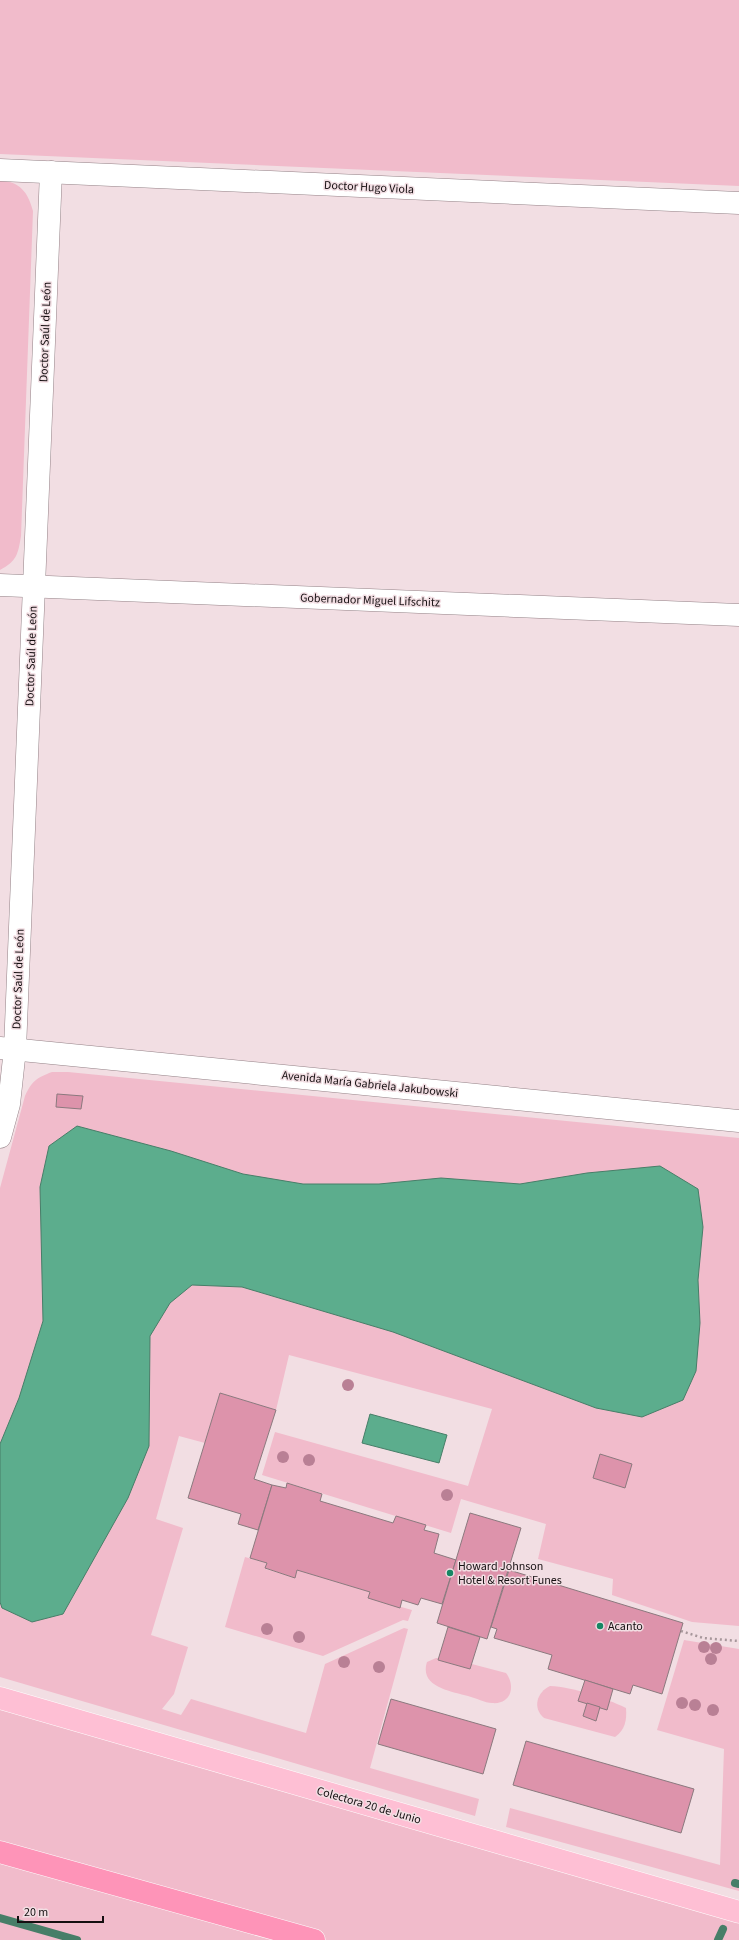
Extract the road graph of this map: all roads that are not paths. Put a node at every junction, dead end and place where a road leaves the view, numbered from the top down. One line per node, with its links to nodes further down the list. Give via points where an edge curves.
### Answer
1 (0, 170): 2 (street, Doctor Hugo Viola)
2 (52, 172): 3 (street, Doctor Hugo Viola); 5 (street, Doctor Saúl de León)
3 (739, 203)
4 (0, 585): 5 (street, Gobernador Miguel Lifschitz)
5 (34, 586): 6 (street, Gobernador Miguel Lifschitz); 7 (street, Doctor Saúl de León)
6 (739, 615)
7 (7, 1049): 8 (street, Avenida María Gabriela Jakubowski); 9 (street, Doctor Saúl de León, via 9,1104)
8 (739, 1121)
9 (0, 1137)
10 (0, 1698): 12 (main road, Colectora 20 de Junio)
11 (0, 1852): 13 (highway)
12 (739, 1912)
13 (314, 1940)

